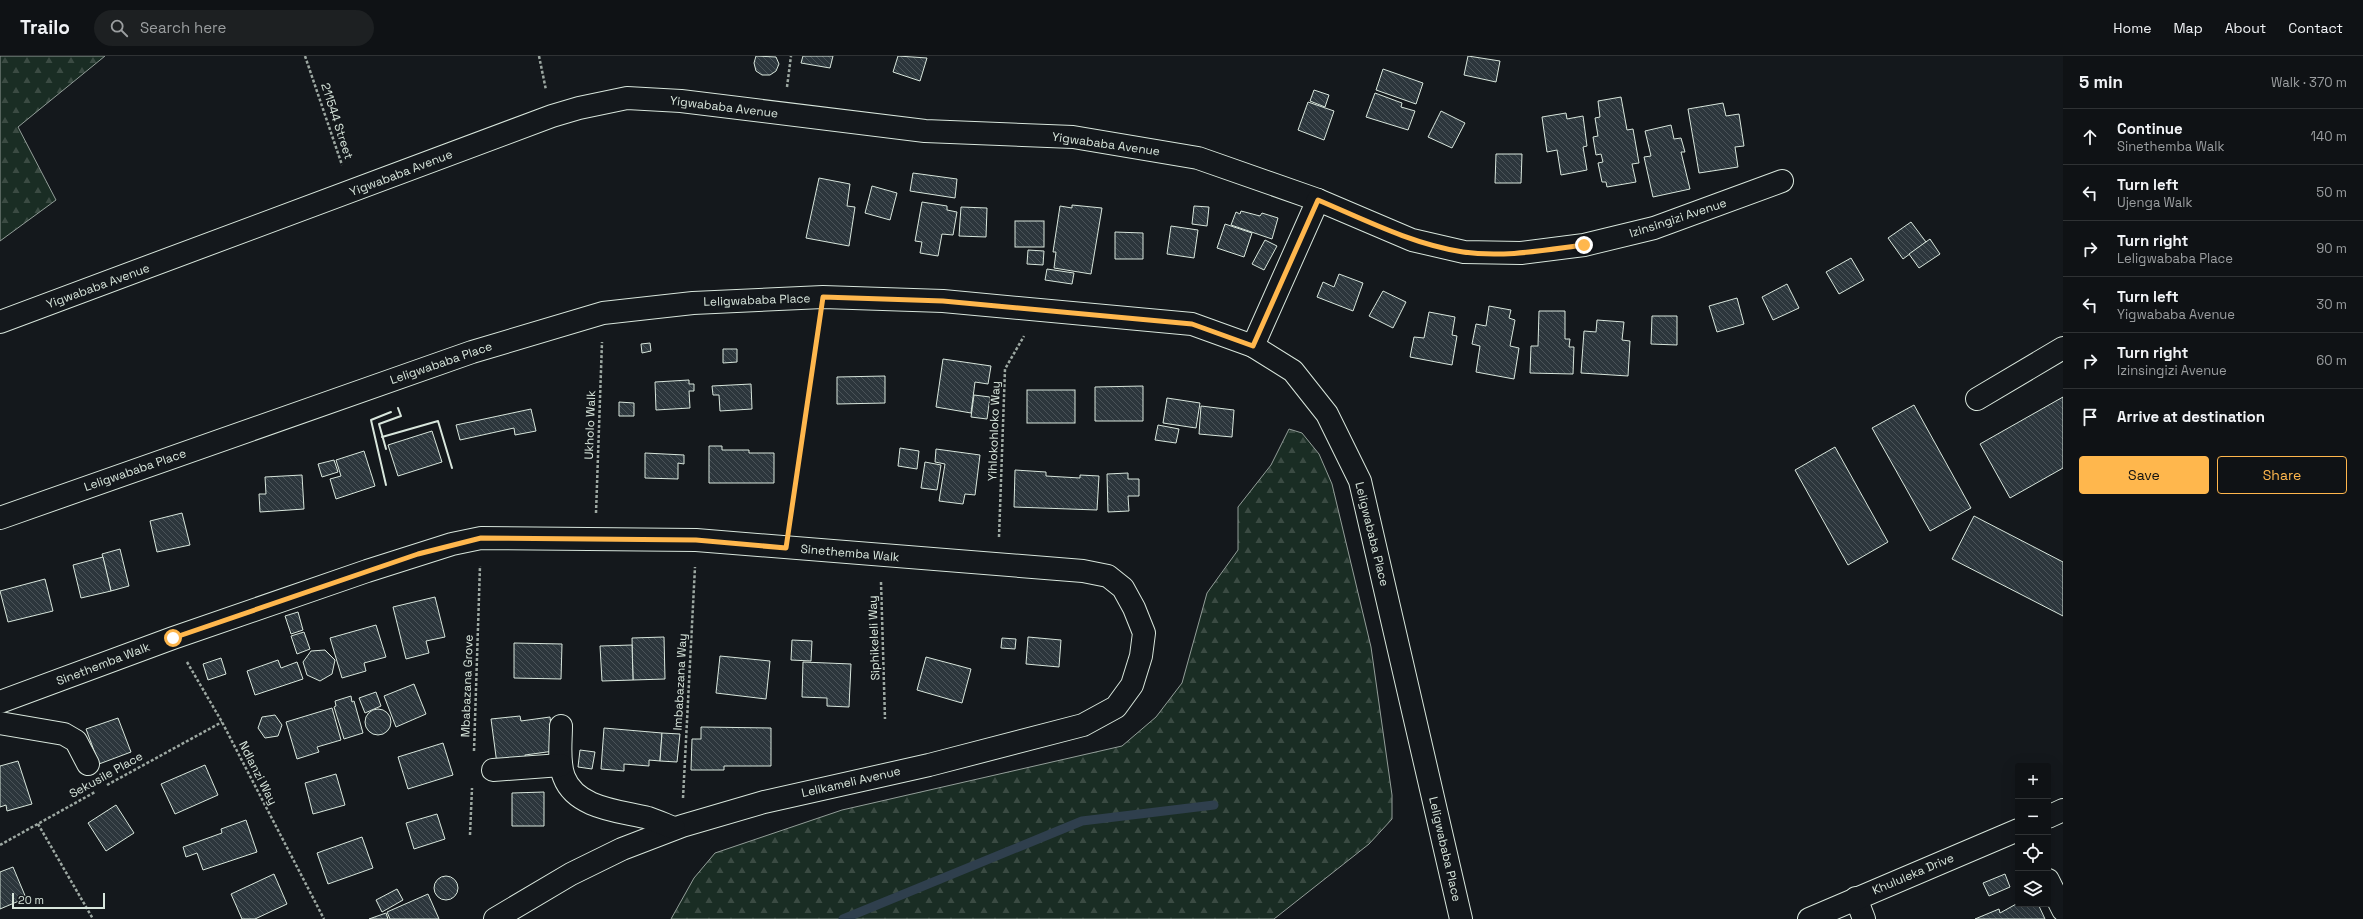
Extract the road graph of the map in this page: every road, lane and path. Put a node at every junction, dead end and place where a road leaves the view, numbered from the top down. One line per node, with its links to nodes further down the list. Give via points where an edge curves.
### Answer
1 (305, 56): 5 (path, 211544 Street)
2 (539, 56): 3 (path)
3 (552, 116): 5 (street, Yigwababa Avenue); 6 (street, Yigwababa Avenue, via 628,98 681,101 925,130 1073,137 1198,158)
4 (1782, 181): 6 (street, Izinsingizi Avenue, via 1654,228 1584,245 1521,253 1464,252 1412,240)
5 (351, 192): 10 (street, Yigwababa Avenue)
6 (1318, 200): 11 (street)
7 (823, 297): 8 (street, Leligwababa Place, via 943,301); 9 (street, Leligwababa Place, via 693,303); 18 (path)
8 (1040, 309): 11 (street, Leligwababa Place, via 1192,324); 20 (path, Yihlokohloko Way, via 1005,369)
9 (603, 313): 14 (street, Leligwababa Place, via 472,352); 16 (path, Ukholo Walk)
10 (0, 322)
11 (1253, 346): 48 (street, Leligwababa Place, via 1293,371 1328,414 1360,481)
12 (2063, 348): 13 (street)
13 (1977, 399)
14 (0, 518)
15 (481, 538): 16 (street, Sinethemba Walk); 22 (street, Sinethemba Walk, via 418,554); 28 (path, Mbabazana Grove)
16 (595, 538): 17 (street, Sinethemba Walk)
17 (696, 540): 18 (street, Sinethemba Walk); 38 (path, Imbabazana Way)
18 (786, 548): 19 (street, Sinethemba Walk)
19 (880, 556): 20 (street, Sinethemba Walk); 24 (path, Siphikeleli Way)
20 (998, 563): 21 (street, Sinethemba Walk, via 1083,571 1108,576 1123,588)
21 (1134, 608): 38 (street, Lelikameli Avenue, via 1144,633 1141,656 1132,684 1116,707 1083,725 929,765 764,802)
22 (173, 638): 23 (street, Sinethemba Walk); 25 (path, Ndlanzi Way)
23 (0, 702)
24 (885, 719)
25 (222, 722): 33 (path, Sekusile Place); 46 (path, Ndlanzi Way)
26 (0, 723): 29 (street, via 64,734 76,741)
27 (561, 726): 30 (street)
28 (473, 757)
29 (88, 764)
30 (561, 765): 31 (street); 38 (street, via 564,779 577,796 591,804)
31 (494, 770)
32 (472, 780): 40 (path)
33 (106, 786)
34 (99, 790): 37 (path, Sekusile Place)
35 (2063, 810): 36 (street)
36 (2051, 816)
37 (38, 824): 41 (path, Sekusile Place); 45 (path)
38 (678, 827): 47 (street, Lelikameli Avenue, via 622,849 584,868)
39 (2015, 831): 43 (street, Khululeka Drive)
40 (470, 835)
41 (0, 845)
42 (2051, 886): 44 (street)
43 (1856, 898): 49 (street, Khululeka Drive); 50 (street)
44 (2063, 910)
45 (92, 919)
46 (324, 919)
47 (495, 919)
48 (1461, 919)
49 (1809, 919)
50 (1864, 919)

